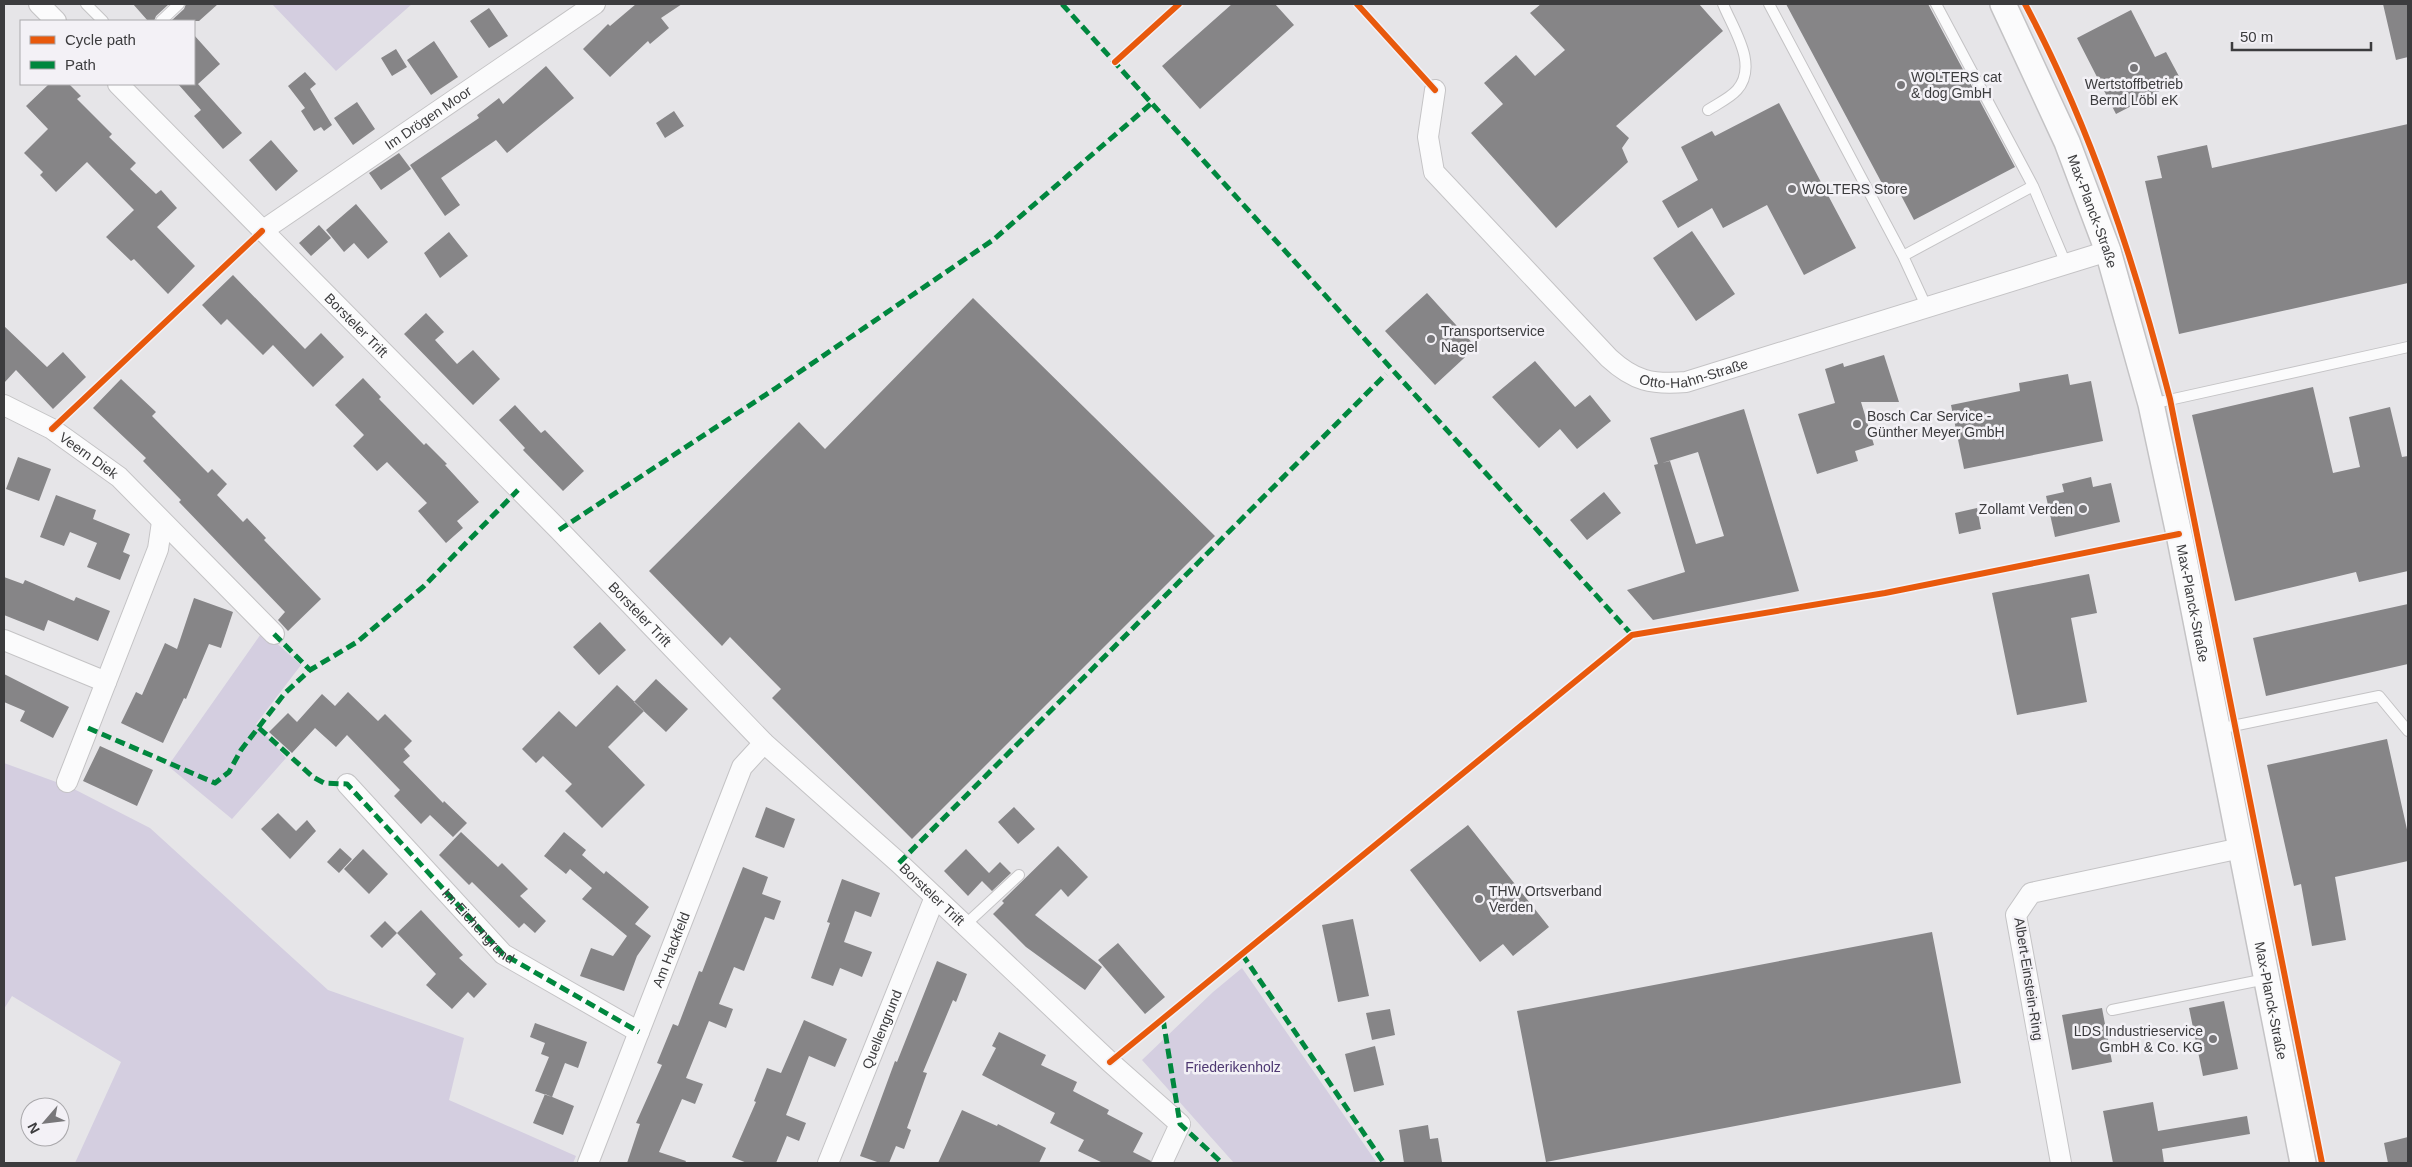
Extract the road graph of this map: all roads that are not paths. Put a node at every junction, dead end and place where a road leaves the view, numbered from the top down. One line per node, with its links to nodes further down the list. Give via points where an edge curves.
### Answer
1 (39, 4): 9 (street)
2 (86, 4): 10 (lane)
3 (179, 4): 11 (lane)
4 (595, 4): 16 (street, Im Drögen Moor)
5 (1723, 4): 14 (lane, via 1744,51 1745,76 1737,90)
6 (1769, 4): 18 (lane)
7 (1936, 4): 15 (lane)
8 (2003, 4): 17 (street, Max-Planck-Straße, via 2067,142)
9 (55, 20)
10 (102, 20)
11 (163, 20)
12 (119, 85): 16 (street, Borsteler Trift)
13 (1435, 90): 20 (street, Otto-Hahn-Straße, via 1428,137 1434,172 1625,373 1643,381 1686,382)
14 (1708, 110)
15 (2033, 186): 18 (lane); 19 (lane)
16 (262, 231): 30 (street, Borsteler Trift, via 559,530)
17 (2108, 251): 19 (street, Otto-Hahn-Straße); 22 (street, Max-Planck-Straße)
18 (1903, 256): 20 (lane)
19 (2066, 264): 20 (street, Otto-Hahn-Straße)
20 (1926, 308)
21 (2408, 347): 22 (lane)
22 (2151, 404): 28 (street, Max-Planck-Straße)
23 (4, 405): 24 (street, Veern Diek, via 52,429 119,477)
24 (162, 522): 25 (street, Veern Diek); 27 (street, via 158,549)
25 (274, 634)
26 (4, 640): 27 (street)
27 (106, 682): 31 (street)
28 (2218, 729): 29 (lane, via 2379,696); 33 (street, Max-Planck-Straße)
29 (2408, 731)
30 (764, 743): 35 (street, Borsteler Trift); 39 (street, Am Hackfeld, via 742,767)
31 (67, 782)
32 (347, 784): 39 (street, Im Eichengrund, via 503,954)
33 (2241, 848): 37 (street, Max-Planck-Straße); 43 (street, Albert-Einstein-Ring, via 2032,893 2016,915)
34 (1019, 875): 36 (lane)
35 (935, 896): 36 (street, Borsteler Trift); 41 (street, Quellengrund)
36 (965, 925): 42 (street, Borsteler Trift, via 1180,1124)
37 (2267, 979): 38 (lane); 44 (street, Max-Planck-Straße)
38 (2112, 1010)
39 (639, 1032): 40 (street, Am Hackfeld)
40 (588, 1163)
41 (828, 1163)
42 (1162, 1163)
43 (2061, 1163)
44 (2303, 1163)

